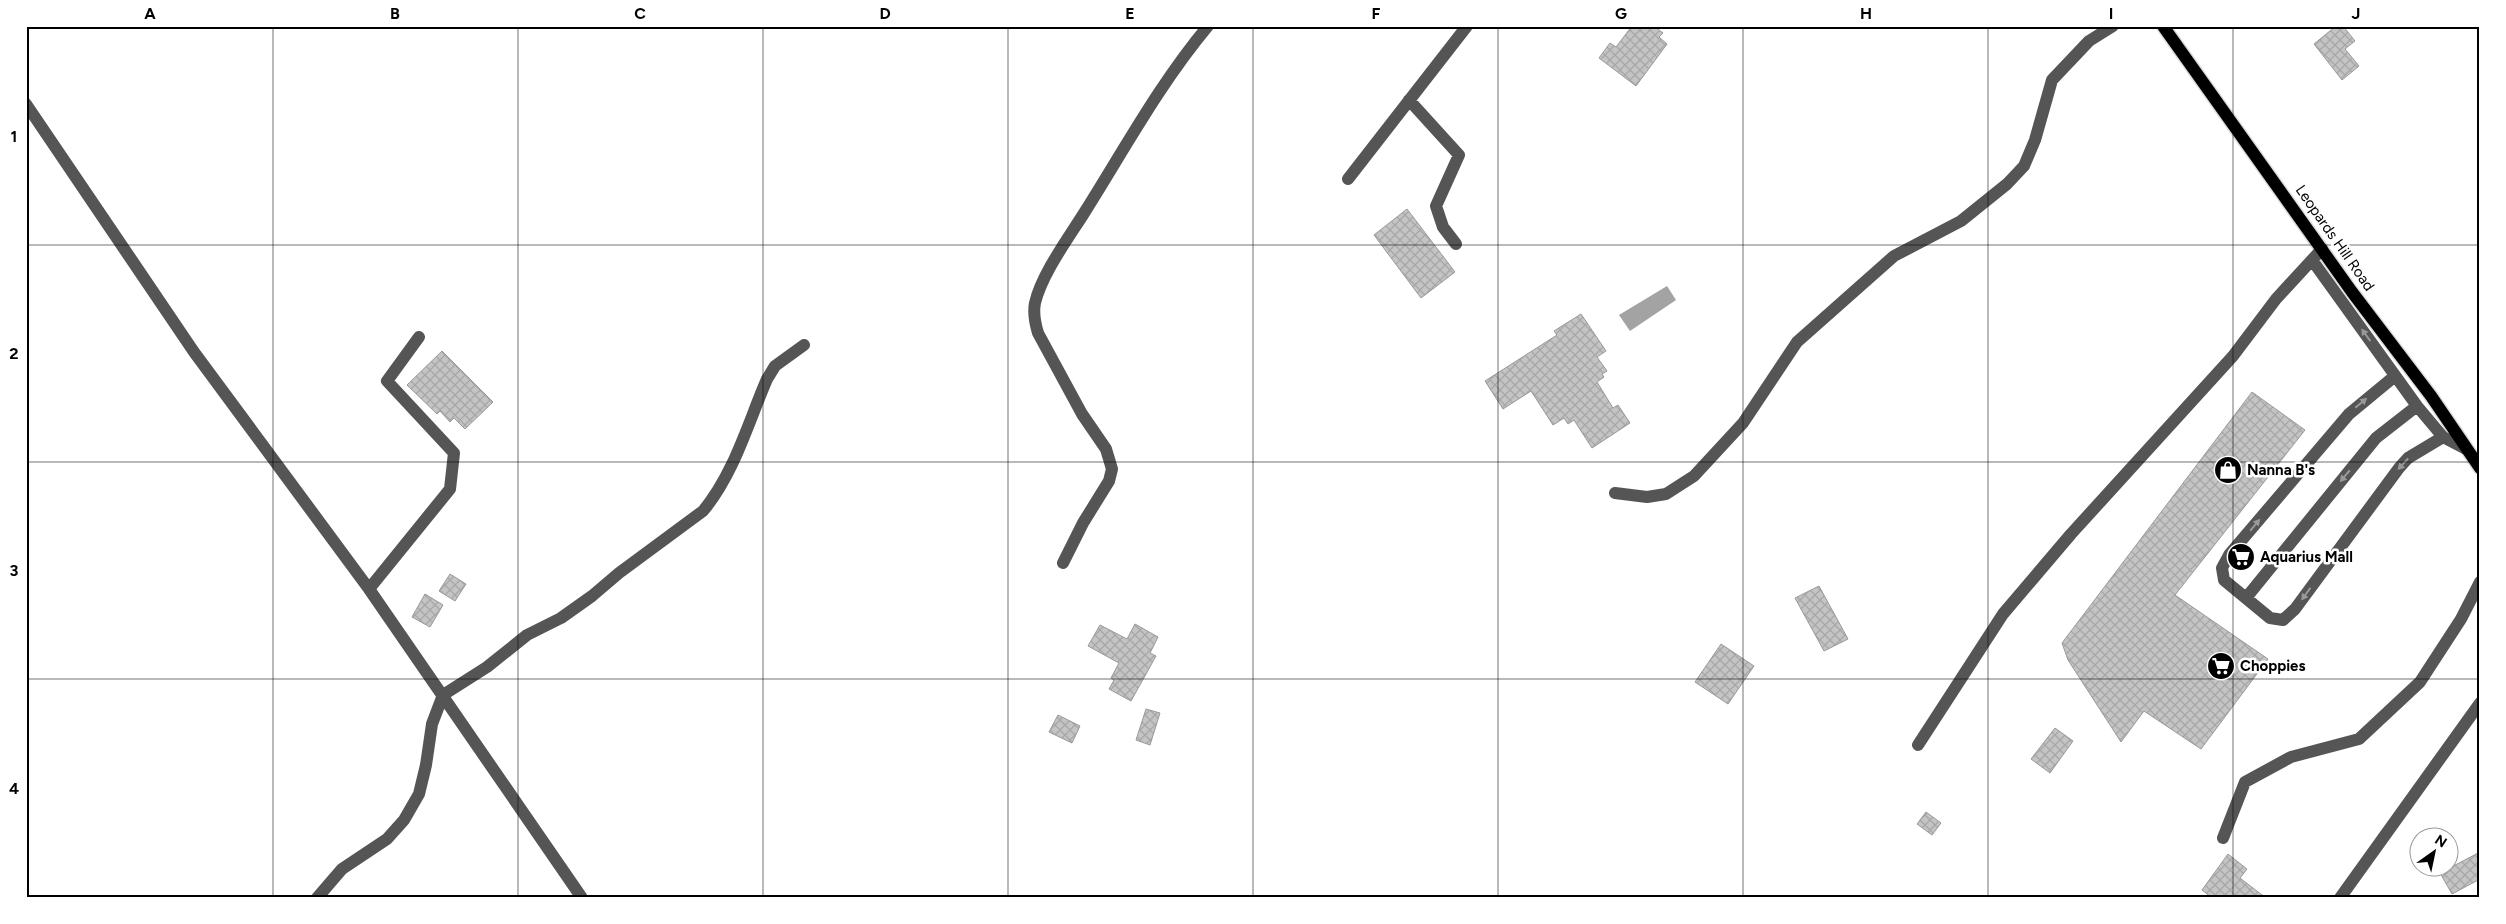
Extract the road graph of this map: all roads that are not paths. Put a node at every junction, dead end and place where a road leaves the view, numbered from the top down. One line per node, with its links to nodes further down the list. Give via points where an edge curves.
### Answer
1 (1208, 26): 19 (street, via 1162,90 1110,173 1046,278 1036,303 1038,333 1082,414 1106,449 1112,469 1109,481 1082,523)
2 (1467, 26): 5 (street)
3 (2113, 26): 18 (street, via 2089,41 2052,80 2024,166 2007,184 1960,221 1894,256 1804,335 1742,423 1694,476 1666,494 1647,497)
4 (2162, 26): 9 (main road, Leopards Hill Road)
5 (1409, 100): 7 (street); 8 (street, via 1459,155 1436,206 1443,227)
6 (26, 104): 21 (street, via 194,352)
7 (1348, 180)
8 (1456, 244)
9 (2322, 249): 10 (street); 16 (main road, Leopards Hill Road, via 2431,396)
10 (2312, 260): 13 (street, one-way to 10); 25 (street, via 2276,299 2234,356 2071,534 2003,614)
11 (419, 337): 21 (street, via 387,381 454,453 450,489)
12 (804, 345): 23 (street, via 775,366 767,379 725,477 703,511 561,618 527,635 487,667)
13 (2395, 376): 14 (street); 22 (street, one-way to 13, via 2224,580 2222,568 2229,555 2349,414)
14 (2417, 406): 15 (street); 22 (street, one-way to 22, via 2376,438)
15 (2443, 437): 16 (street); 22 (street, one-way to 22, via 2408,458 2399,468 2295,609 2283,620 2270,618)
16 (2466, 449): 17 (main road, Leopards Hill Road)
17 (2480, 468)
18 (1615, 493)
19 (1063, 563)
20 (2480, 582): 26 (street, via 2461,619 2420,682 2359,739 2290,757 2245,782)
21 (369, 590): 23 (street)
22 (2246, 598)
23 (443, 695): 27 (street, via 432,724 419,794 404,820 387,839 342,869); 28 (street)
24 (2480, 703): 29 (street)
25 (1918, 745)
26 (2223, 838)
27 (317, 898)
28 (582, 898)
29 (2340, 898)

